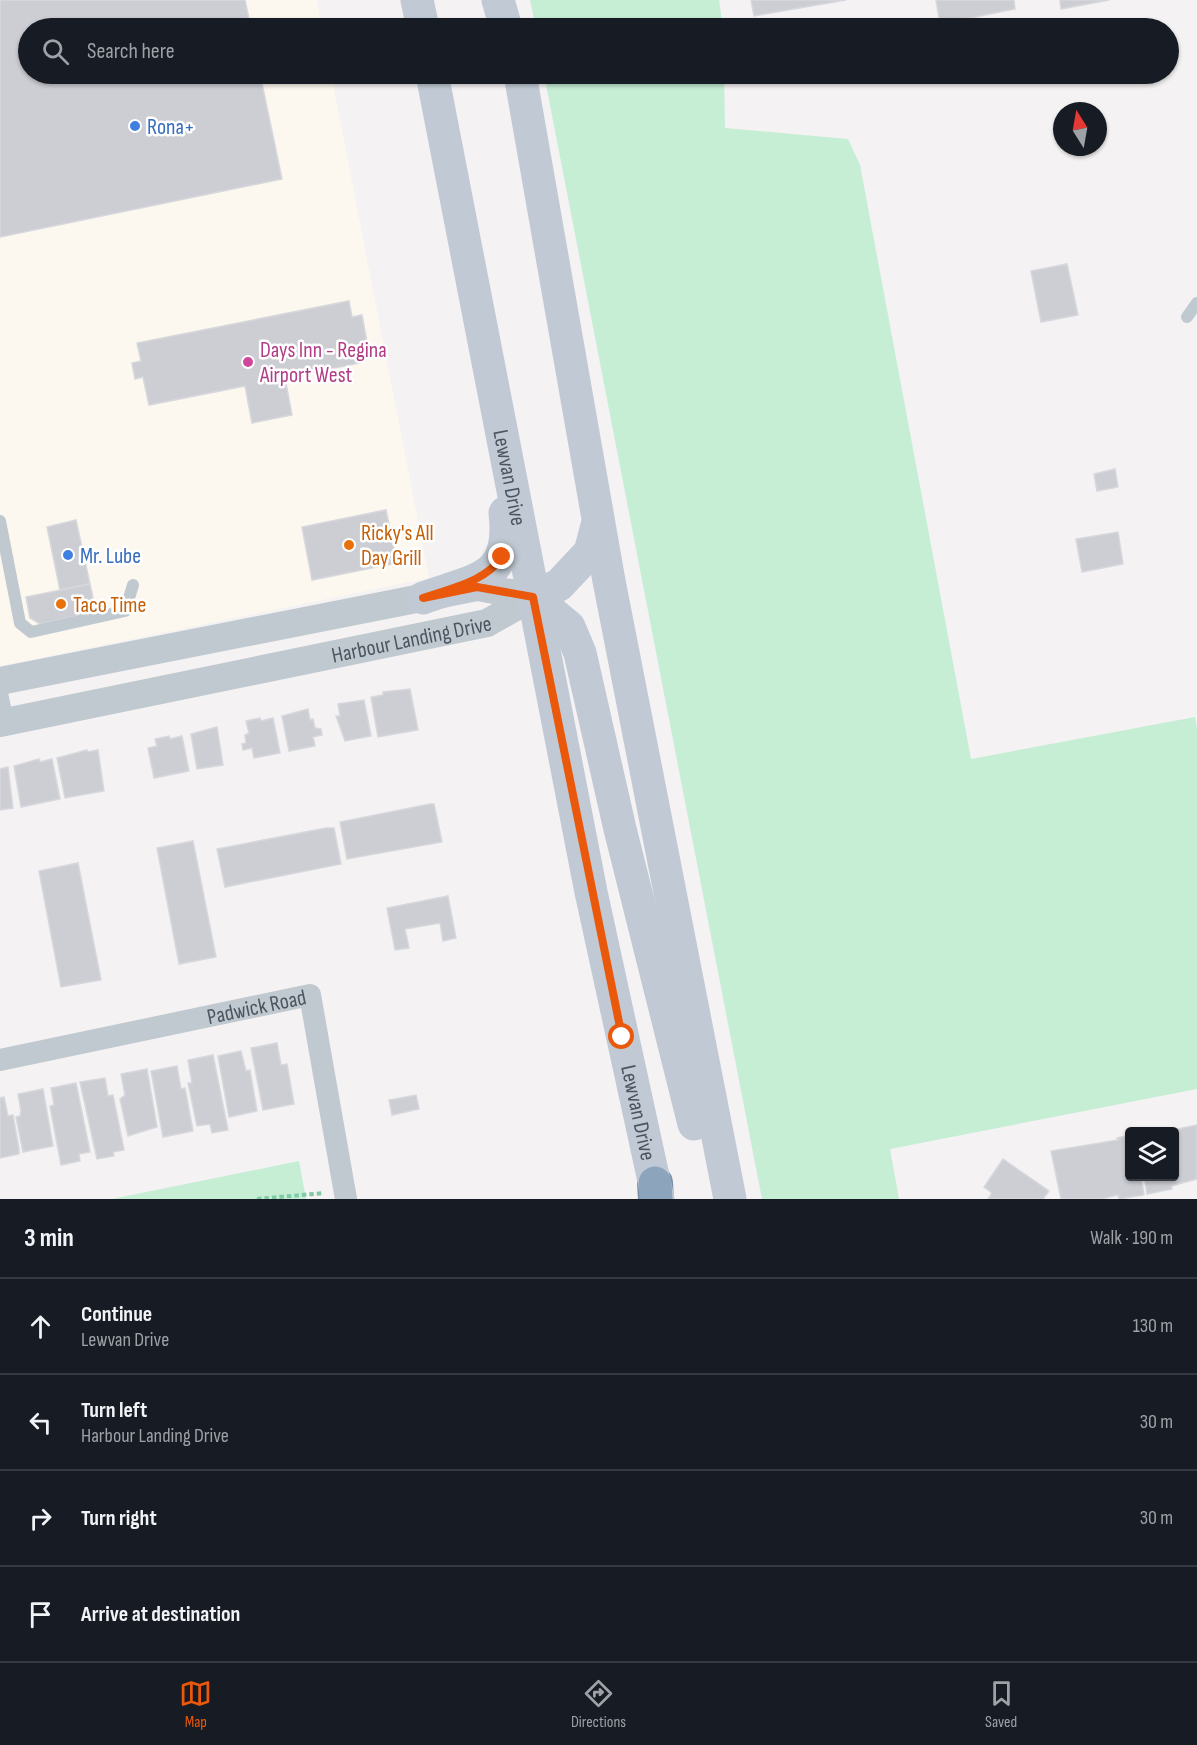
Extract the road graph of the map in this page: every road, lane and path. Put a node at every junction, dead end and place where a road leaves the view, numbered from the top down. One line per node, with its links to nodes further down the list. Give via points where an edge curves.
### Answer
1 (417, 0): 4 (main road)
2 (498, 0): 5 (main road)
3 (506, 0): 6 (main road)
4 (421, 18)
5 (503, 18)
6 (509, 18)
7 (434, 84): 11 (main road, Lewvan Drive)
8 (520, 84): 13 (main road)
9 (1197, 303): 10 (lane)
10 (1188, 317)
11 (481, 327): 15 (main road, Lewvan Drive); 16 (main road, via 507,541 495,568 482,577)
12 (0, 521): 14 (lane, via 20,623 31,632 125,611)
13 (598, 522): 15 (main road, via 590,552 559,585); 24 (main road)
14 (133, 585)
15 (533, 597): 16 (street, Harbour Landing Drive, via 477,587); 18 (street, Harbour Landing Drive, via 487,623); 20 (main road, Lewvan Drive); 23 (main road, via 569,627 580,653 699,1147)
16 (423, 598): 17 (street, Harbour Landing Drive)
17 (0, 682): 18 (lane)
18 (4, 722)
19 (0, 1059): 21 (street, Padwick Road, via 310,995)
20 (656, 1194)
21 (346, 1195): 22 (path)
22 (257, 1199)
23 (716, 1199)
24 (730, 1199)

